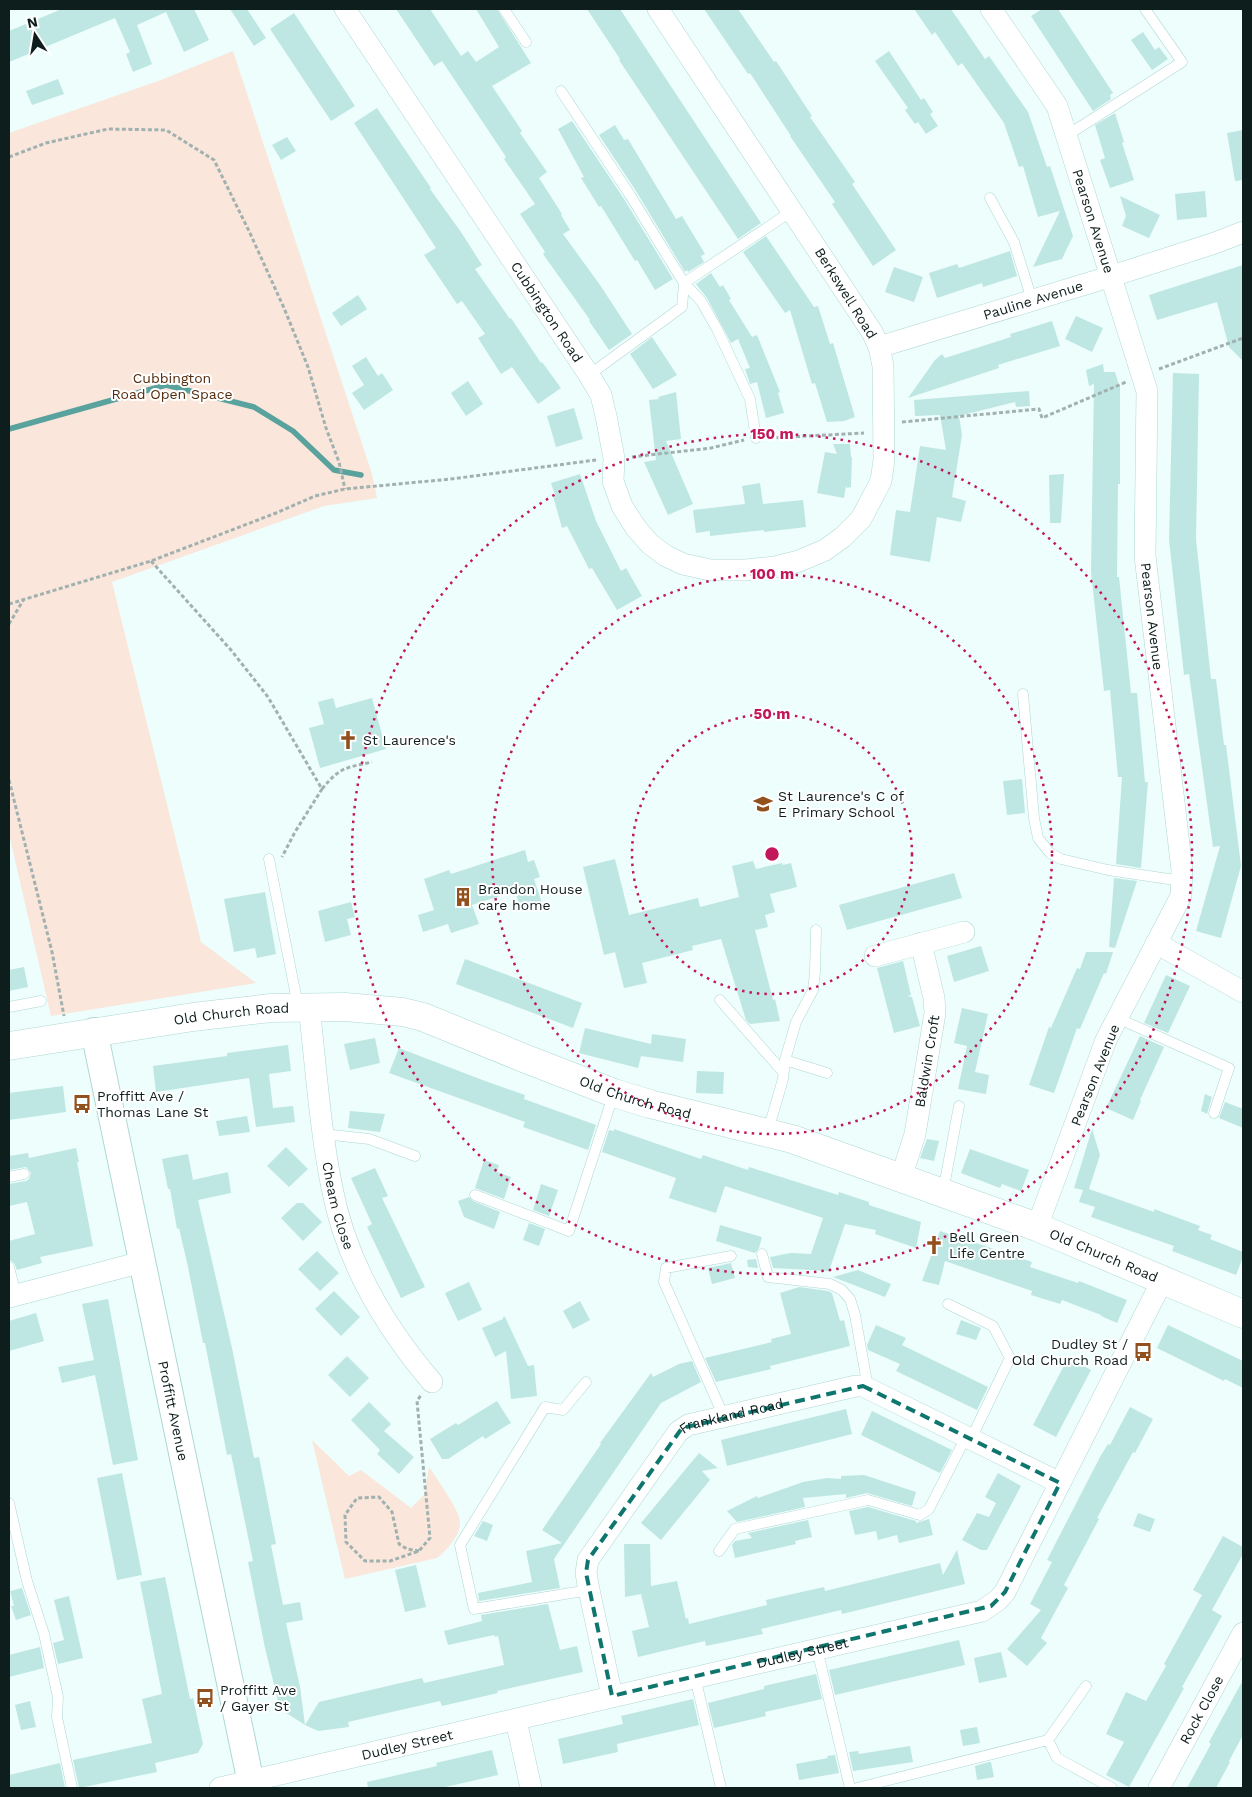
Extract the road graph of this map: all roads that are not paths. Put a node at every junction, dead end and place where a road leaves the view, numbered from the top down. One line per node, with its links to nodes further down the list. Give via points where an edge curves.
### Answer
1 (345, 9): 16 (street, Cubbington Road)
2 (504, 9): 6 (lane)
3 (658, 9): 10 (street, Berkswell Road)
4 (991, 9): 8 (street, Pearson Avenue, via 1057,106)
5 (1145, 9): 8 (lane, via 1182,62)
6 (526, 42)
7 (561, 91): 13 (lane, via 630,194)
8 (1066, 136): 12 (street, Pearson Avenue)
9 (990, 198): 14 (lane, via 1014,242)
10 (792, 211): 13 (lane); 15 (street, Berkswell Road, via 872,332)
11 (1243, 232): 12 (street, Pauline Avenue)
12 (1112, 276): 14 (street, Pauline Avenue); 21 (street, Pearson Avenue, via 1147,391 1145,556)
13 (684, 283): 16 (lane, via 682,308); 17 (lane, via 701,301 750,399)
14 (1032, 300): 15 (street, Pauline Avenue)
15 (879, 348): 18 (street, Berkswell Road, via 883,366 884,460 880,481 861,519 825,550 799,561)
16 (589, 375): 18 (street, Cubbington Road, via 601,395 606,416 614,458 613,482 622,506 636,528 650,544 683,564 710,570)
17 (756, 438)
18 (746, 570)
19 (1023, 694): 21 (lane, via 1034,818 1038,838 1050,853 1061,859 1108,870)
20 (269, 859): 31 (lane)
21 (1182, 882): 24 (street, Pearson Avenue, via 1181,896)
22 (816, 930): 35 (lane, via 813,990 796,1022)
23 (964, 932): 25 (street)
24 (1156, 942): 27 (street); 32 (street, Pearson Avenue)
25 (921, 944): 26 (street); 46 (street, Baldwin Croft, via 935,1013 915,1134)
26 (875, 956)
27 (1243, 992)
28 (720, 1000): 36 (lane)
29 (40, 1001): 30 (lane)
30 (9, 1007)
31 (304, 1007): 33 (main road, Old Church Road, via 240,1011); 38 (main road, Old Church Road, via 378,1009 423,1016); 42 (street, Cheam Close)
32 (1117, 1018): 40 (lane, via 1229,1068); 49 (street, Pearson Avenue)
33 (94, 1031): 34 (main road, Old Church Road); 52 (street, Proffitt Avenue)
34 (9, 1046)
35 (785, 1060): 36 (lane); 37 (lane)
36 (783, 1072): 41 (lane)
37 (827, 1073)
38 (614, 1092): 41 (main road, Old Church Road, via 650,1104); 48 (lane, via 569,1231)
39 (960, 1106): 47 (lane)
40 (1214, 1113)
41 (768, 1132): 46 (main road, Old Church Road)
42 (323, 1134): 43 (lane, via 369,1138); 58 (street, Cheam Close, via 332,1190 346,1238 366,1284 386,1321)
43 (415, 1156)
44 (24, 1174): 45 (lane)
45 (9, 1177)
46 (901, 1178): 47 (main road, Old Church Road)
47 (943, 1193): 49 (main road, Old Church Road)
48 (475, 1195)
49 (1037, 1227): 54 (main road, Old Church Road)
50 (762, 1254): 60 (lane, via 768,1277 830,1284 850,1299)
51 (731, 1256): 61 (lane, via 666,1268 664,1282)
52 (142, 1262): 55 (street); 74 (street, Proffitt Avenue)
53 (9, 1267): 55 (lane)
54 (1163, 1279): 57 (main road, Old Church Road); 63 (street, Dudley Street)
55 (12, 1296)
56 (948, 1304): 62 (lane, via 993,1326 1010,1358)
57 (1243, 1314)
58 (432, 1382)
59 (586, 1382): 66 (lane, via 563,1410 545,1407 460,1545 474,1609)
60 (868, 1388): 61 (street, Frankland Road, via 856,1386); 62 (street, Frankland Road)
61 (724, 1417): 66 (street, Frankland Road, via 688,1425 678,1432 588,1560)
62 (968, 1438): 63 (street, Frankland Road); 65 (lane, via 929,1509 920,1515 868,1500 735,1529)
63 (1060, 1483): 68 (street, Dudley Street, via 1004,1592 991,1606 982,1611)
64 (9, 1503): 75 (lane, via 58,1697 57,1717)
65 (719, 1551)
66 (589, 1590): 71 (street, Frankland Road)
67 (1243, 1633): 82 (street, Rock Close)
68 (817, 1649): 69 (street, Dudley Street); 79 (lane)
69 (695, 1677): 71 (street, Dudley Street); 78 (lane)
70 (1086, 1686): 73 (lane)
71 (612, 1696): 72 (street, Dudley Street)
72 (516, 1720): 74 (street, Dudley Street); 77 (street)
73 (1048, 1740): 80 (lane); 81 (lane, via 1058,1758)
74 (251, 1785): 76 (street, Dudley Street)
75 (72, 1788)
76 (220, 1788)
77 (531, 1788)
78 (721, 1788)
79 (850, 1788)
80 (857, 1788)
81 (1112, 1788)
82 (1159, 1788)

